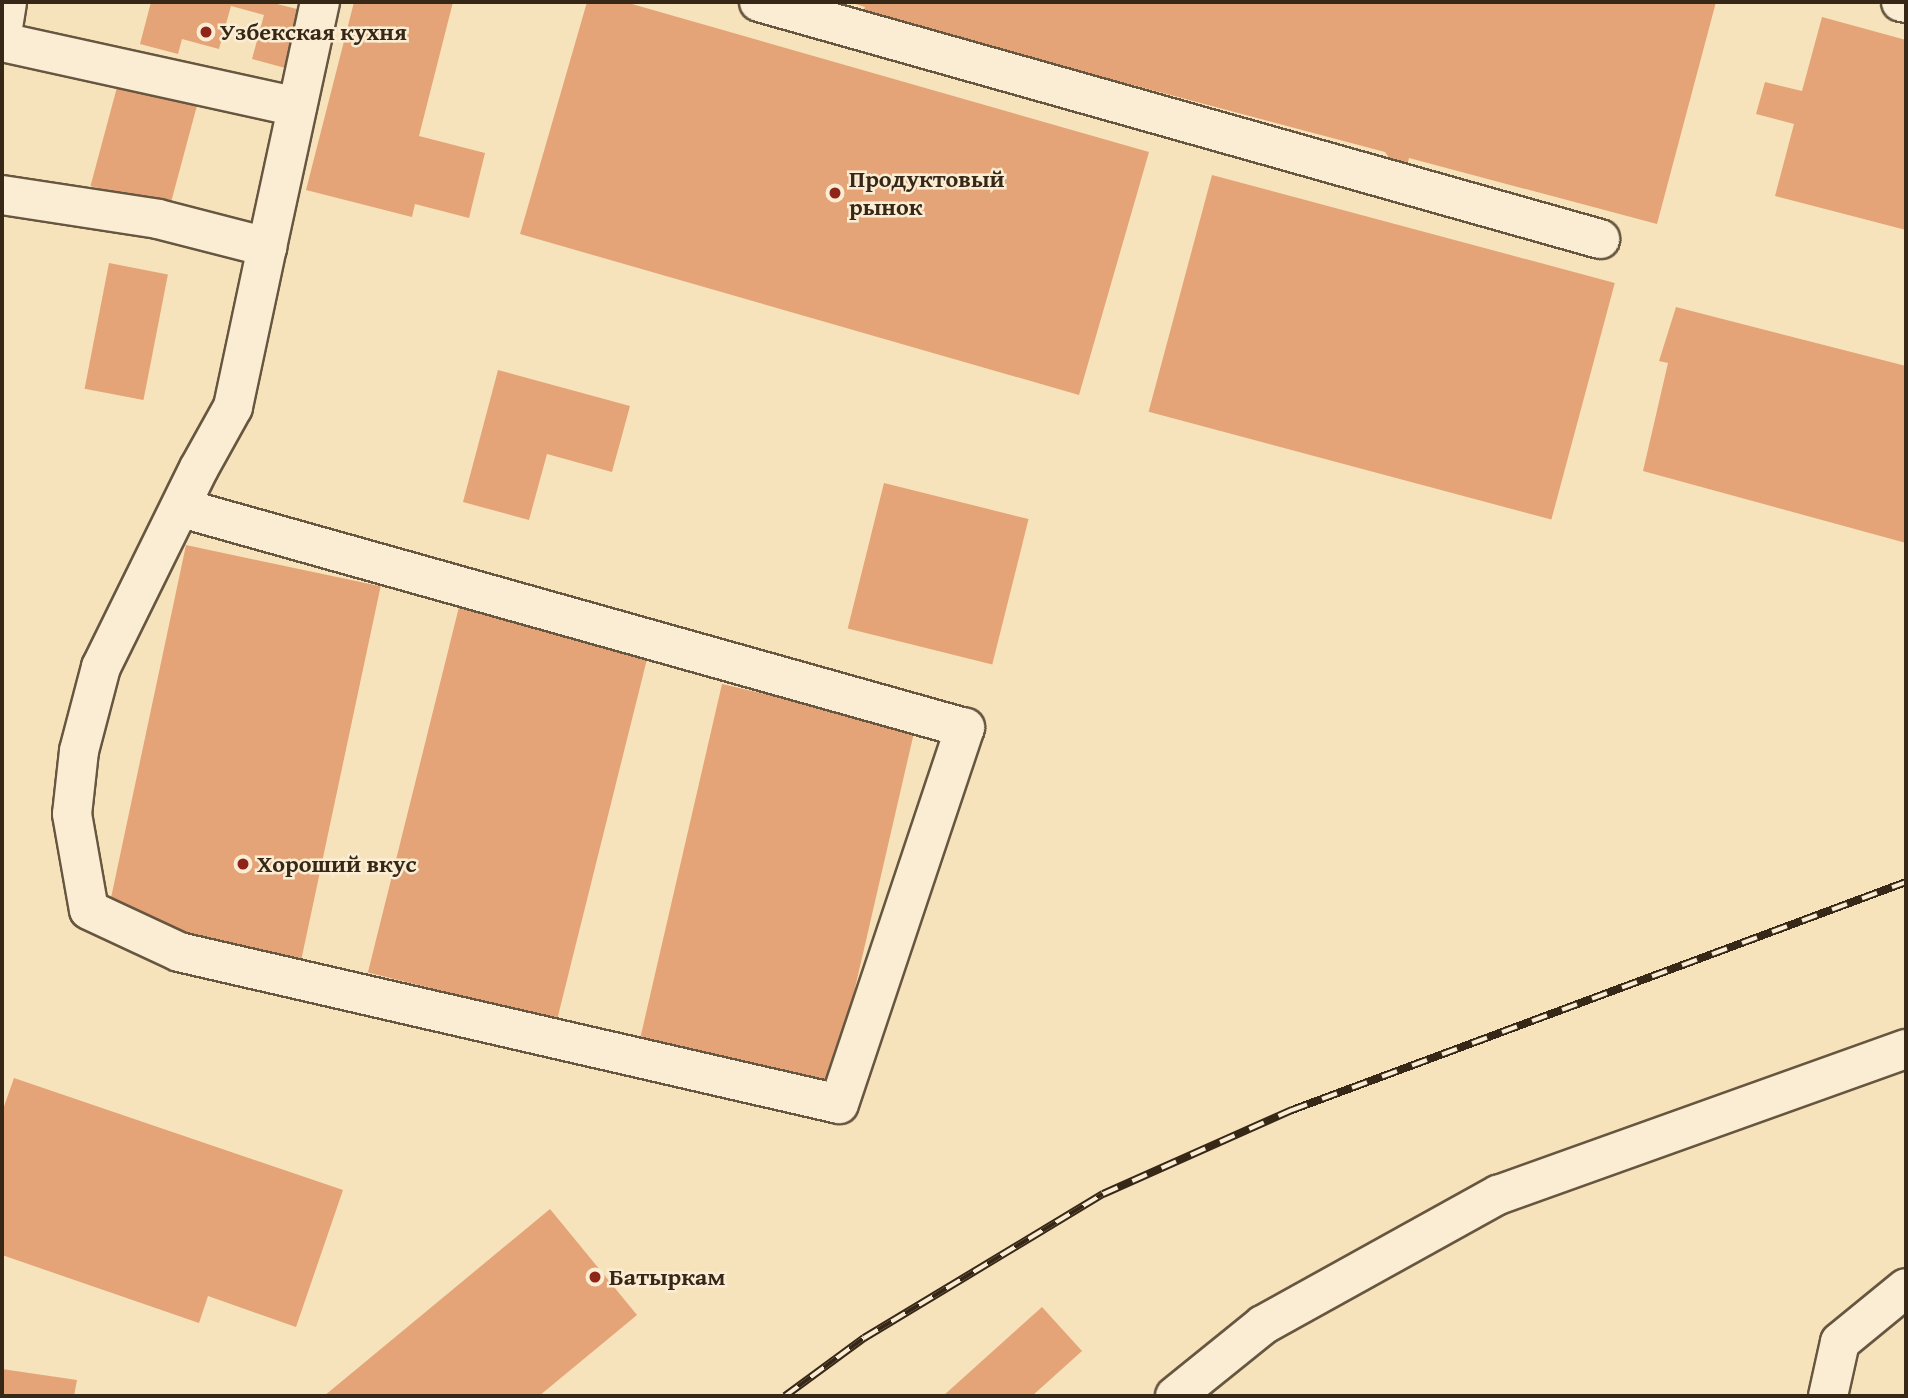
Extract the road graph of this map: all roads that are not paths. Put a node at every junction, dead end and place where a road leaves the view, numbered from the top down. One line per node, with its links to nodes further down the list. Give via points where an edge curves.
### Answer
1 (7, 2): 6 (street)
2 (320, 2): 8 (street)
3 (759, 2): 10 (street)
4 (1901, 2): 5 (street)
5 (1906, 3)
6 (2, 34)
7 (2, 42): 8 (street)
8 (297, 107): 11 (street)
9 (2, 195): 11 (street, via 158,219)
10 (1600, 239)
11 (267, 247): 12 (street, via 233,407)
12 (182, 508): 12 (street, via 101,667 79,751 72,814 89,911 179,952 839,1104 965,728)
13 (1906, 1049): 15 (street, via 1498,1195 1264,1325)
14 (1906, 1288): 16 (street, via 1840,1342)
15 (1175, 1396)
16 (1828, 1396)

